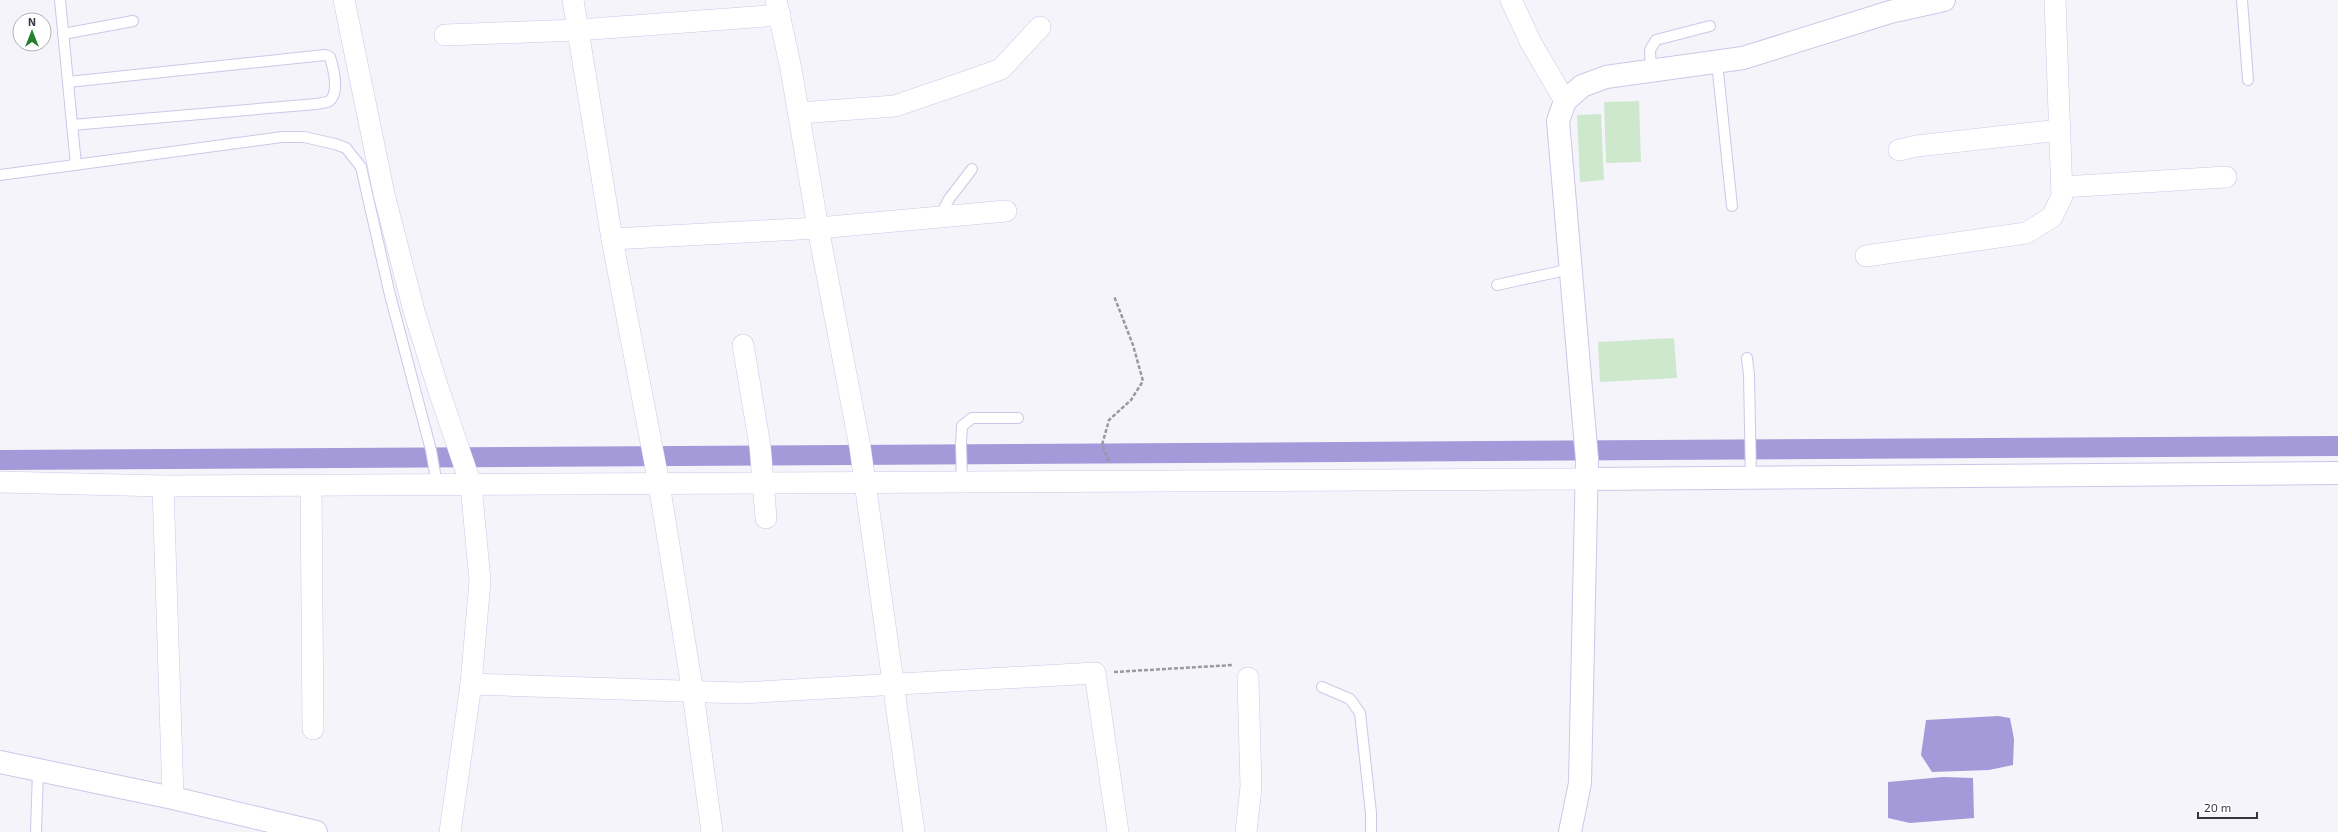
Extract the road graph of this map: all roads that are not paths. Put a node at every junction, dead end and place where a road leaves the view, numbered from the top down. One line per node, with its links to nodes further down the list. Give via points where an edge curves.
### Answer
1 (60, 0): 14 (lane)
2 (344, 0): 48 (street, via 388,208 414,311)
3 (573, 0): 13 (street)
4 (1511, 0): 20 (street, via 1531,43)
5 (1944, 0): 8 (street)
6 (2056, 0): 23 (street)
7 (2242, 0): 18 (lane)
8 (1889, 6): 16 (street, via 1743,58)
9 (778, 8): 13 (street); 21 (street)
10 (133, 21): 14 (lane)
11 (1710, 26): 17 (lane, via 1656,40 1650,50)
12 (1040, 27): 21 (street, via 1002,68 968,81 895,106)
13 (578, 30): 15 (street); 34 (street)
14 (63, 34): 19 (lane)
15 (445, 36)
16 (1717, 62): 17 (street); 30 (lane)
17 (1651, 71): 20 (street, via 1606,77 1582,86)
18 (2248, 80)
19 (68, 82): 22 (lane); 22 (lane, via 325,55 330,57 335,89 330,101 316,104)
20 (1566, 101): 36 (street, via 1558,121)
21 (799, 113): 33 (street)
22 (72, 125): 25 (lane)
23 (2060, 130): 24 (street); 29 (street)
24 (1899, 150)
25 (76, 165): 27 (lane); 49 (lane, via 282,137 304,138 346,148 361,167)
26 (972, 169): 32 (lane, via 949,199)
27 (0, 175)
28 (2226, 177): 29 (street)
29 (2062, 187): 35 (street, via 2062,196 2052,218 2026,233)
30 (1732, 206)
31 (1006, 211): 32 (street)
32 (940, 216): 33 (street)
33 (818, 228): 34 (street); 46 (street)
34 (612, 238): 45 (street)
35 (1866, 256)
36 (1571, 269): 37 (lane); 41 (street)
37 (1497, 284)
38 (743, 345): 47 (street)
39 (1747, 358): 42 (lane, via 1750,374)
40 (1018, 418): 44 (lane, via 972,418 962,426)
41 (1587, 460): 42 (street); 44 (street); 72 (street, via 1580,783)
42 (1751, 469): 43 (street)
43 (2338, 473)
44 (962, 474): 46 (street)
45 (658, 475): 47 (street); 48 (street); 58 (street)
46 (864, 475): 47 (street); 56 (street)
47 (763, 476): 53 (street)
48 (469, 477): 49 (street); 55 (street, via 480,581)
49 (437, 478): 52 (street)
50 (0, 482): 51 (street)
51 (163, 486): 52 (street); 62 (street)
52 (311, 486): 59 (street)
53 (766, 518)
54 (1248, 678): 70 (street, via 1251,787)
55 (471, 684): 58 (street); 66 (street)
56 (894, 685): 58 (street); 68 (street); 69 (street, via 1095,674)
57 (1322, 687): 71 (lane, via 1350,699 1360,713)
58 (693, 693): 67 (street)
59 (313, 729)
60 (0, 762): 61 (street)
61 (38, 770): 62 (street); 64 (lane)
62 (173, 798): 63 (street)
63 (262, 825): 65 (street)
64 (36, 832)
65 (316, 832)
66 (450, 832)
67 (712, 832)
68 (914, 832)
69 (1118, 832)
70 (1246, 832)
71 (1371, 832)
72 (1570, 832)

